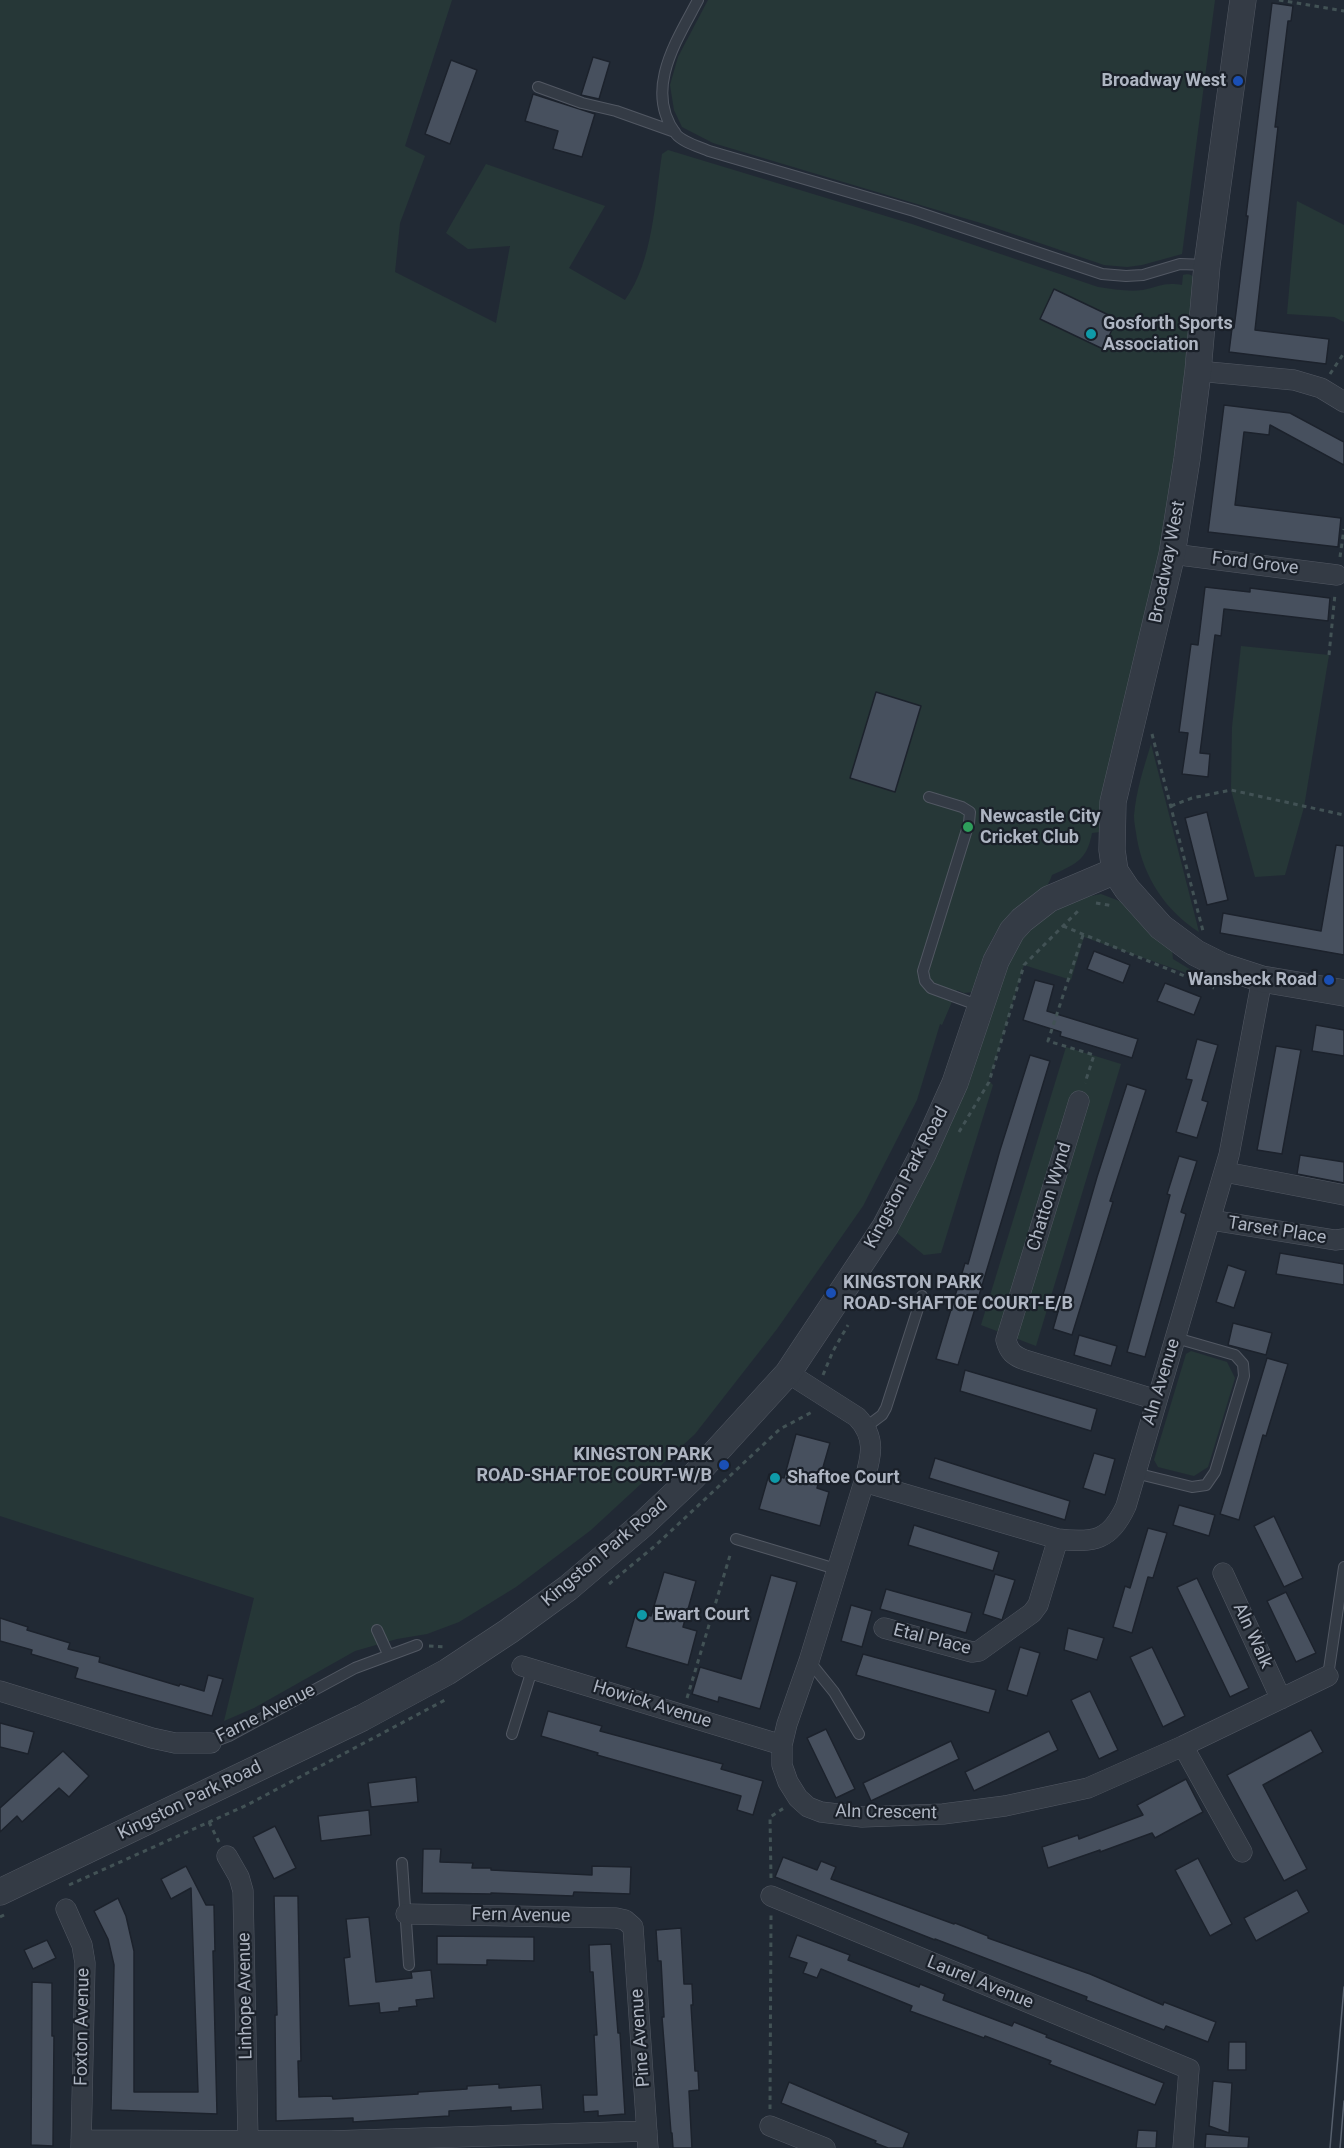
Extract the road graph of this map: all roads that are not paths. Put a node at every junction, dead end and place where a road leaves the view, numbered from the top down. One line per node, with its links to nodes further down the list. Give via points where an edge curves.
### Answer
1 (698, 0): 4 (lane, via 670,53 662,83 665,111)
2 (1244, 0): 5 (street, Broadway West)
3 (538, 87): 4 (lane)
4 (675, 132): 5 (lane, via 709,151 914,211 1102,274 1143,275 1180,264)
5 (1207, 265): 6 (street, Broadway West)
6 (1198, 371): 7 (street, via 1294,380 1321,388); 8 (street, Broadway West)
7 (1344, 402)
8 (1172, 554): 9 (street, Ford Grove); 11 (street, Broadway West, via 1113,802)
9 (1338, 575)
10 (929, 797): 14 (lane, via 970,812 923,971 925,981 931,988)
11 (1115, 872): 12 (street, via 1138,902 1179,942 1209,960); 14 (street, Kingston Park Road, via 1049,899 1022,920 1004,942)
12 (1262, 979): 13 (street); 16 (street, Aln Avenue)
13 (1344, 993)
14 (980, 1006): 22 (street, Kingston Park Road, via 955,1083 918,1164 885,1227)
15 (1079, 1101): 23 (street, Chatton Wynd, via 1006,1340 1008,1350 1025,1360)
16 (1225, 1172): 17 (street); 18 (street, Aln Avenue)
17 (1344, 1195)
18 (1211, 1221): 19 (street, Tarset Place); 21 (street, Aln Avenue)
19 (1344, 1239)
20 (922, 1296): 24 (lane, via 886,1408)
21 (1176, 1338): 23 (street, Aln Avenue); 25 (lane, via 1240,1358 1244,1370 1241,1387 1215,1472 1206,1485 1192,1487)
22 (788, 1373): 24 (street, via 857,1417); 50 (street, Kingston Park Road, via 693,1477 642,1525 495,1641 362,1718)
23 (1157, 1400): 25 (street, Aln Avenue)
24 (866, 1427): 26 (street, via 871,1451)
25 (1135, 1473): 28 (street, Aln Avenue, via 1126,1506 1112,1529 1091,1541)
26 (864, 1482): 28 (street, Aln Avenue); 30 (street)
27 (735, 1539): 30 (lane)
28 (1059, 1539): 32 (street, Etal Place, via 1038,1605 979,1651)
29 (1344, 1566): 38 (lane)
30 (836, 1569): 36 (street)
31 (1223, 1573): 40 (street, Aln Walk)
32 (884, 1628)
33 (377, 1630): 35 (lane)
34 (417, 1645): 35 (lane, Farne Avenue)
35 (388, 1654): 43 (lane, Farne Avenue)
36 (809, 1661): 42 (lane, via 834,1692); 44 (street)
37 (527, 1668): 41 (lane); 44 (street, Howick Avenue)
38 (1328, 1676): 40 (street, Aln Crescent)
39 (0, 1691): 43 (street, Farne Avenue, via 152,1738 175,1743)
40 (1281, 1698): 45 (street, Aln Crescent)
41 (512, 1734)
42 (859, 1734)
43 (211, 1743)
44 (783, 1745): 45 (street, Aln Crescent, via 782,1765 798,1798 821,1812 862,1817 964,1812 1088,1788)
45 (1183, 1746): 46 (street)
46 (1242, 1852)
47 (227, 1856): 57 (street, Linhope Avenue, via 243,1892)
48 (402, 1863): 52 (lane)
49 (771, 1896): 60 (street, Laurel Avenue, via 1189,2069)
50 (5, 1902)
51 (66, 1909): 58 (street, Foxton Avenue, via 85,1963)
52 (406, 1914): 53 (street, Fern Avenue, via 616,1918); 54 (lane)
53 (633, 1927): 56 (street, Pine Avenue)
54 (409, 1965)
55 (770, 2126): 59 (street)
56 (648, 2139): 57 (street)
57 (248, 2140): 58 (street)
58 (81, 2144)
59 (825, 2148)
60 (1183, 2148)

